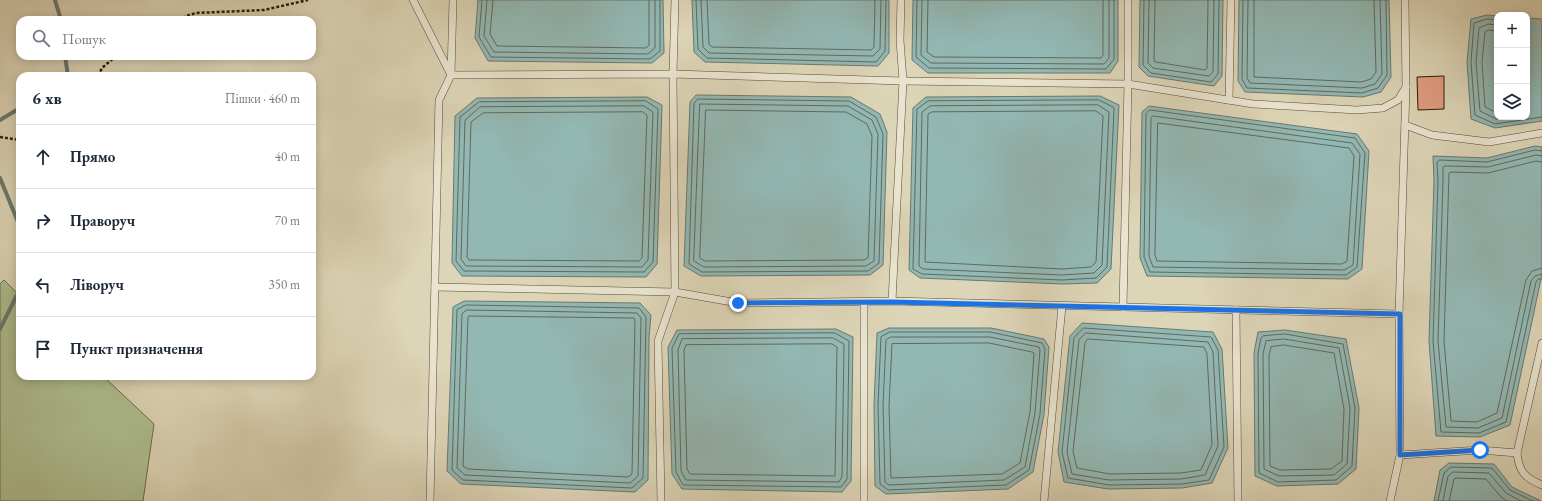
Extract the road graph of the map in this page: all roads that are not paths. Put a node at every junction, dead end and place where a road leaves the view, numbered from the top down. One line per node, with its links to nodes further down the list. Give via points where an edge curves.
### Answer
1 (413, 0): 9 (lane)
2 (453, 0): 9 (lane)
3 (675, 0): 8 (lane)
4 (901, 0): 10 (lane)
5 (1128, 0): 11 (lane)
6 (1231, 0): 13 (lane)
7 (1405, 0): 12 (lane)
8 (673, 74): 9 (lane); 10 (lane); 17 (lane)
9 (451, 75): 16 (lane, via 438,100)
10 (903, 81): 11 (lane); 19 (lane)
11 (1128, 84): 13 (lane); 21 (lane)
12 (1406, 87): 13 (lane, via 1398,100 1383,108 1357,110 1253,104); 14 (lane)
13 (1229, 100)
14 (1405, 125): 15 (lane, via 1432,134 1489,142); 23 (lane)
15 (1542, 133)
16 (435, 288): 17 (lane); 28 (lane)
17 (675, 292): 18 (lane, via 738,303); 29 (lane, via 658,341)
18 (864, 302): 19 (lane); 30 (lane)
19 (892, 302): 20 (lane)
20 (1062, 306): 21 (lane); 31 (lane)
21 (1123, 307): 22 (lane)
22 (1236, 310): 23 (lane); 32 (lane)
23 (1400, 314): 26 (lane)
24 (1542, 343): 25 (lane)
25 (1517, 453): 26 (lane, via 1480,450); 27 (lane, via 1518,465 1528,479)
26 (1400, 455): 33 (lane)
27 (1542, 485)
28 (430, 501)
29 (661, 501)
30 (864, 501)
31 (1044, 501)
32 (1238, 501)
33 (1390, 501)

